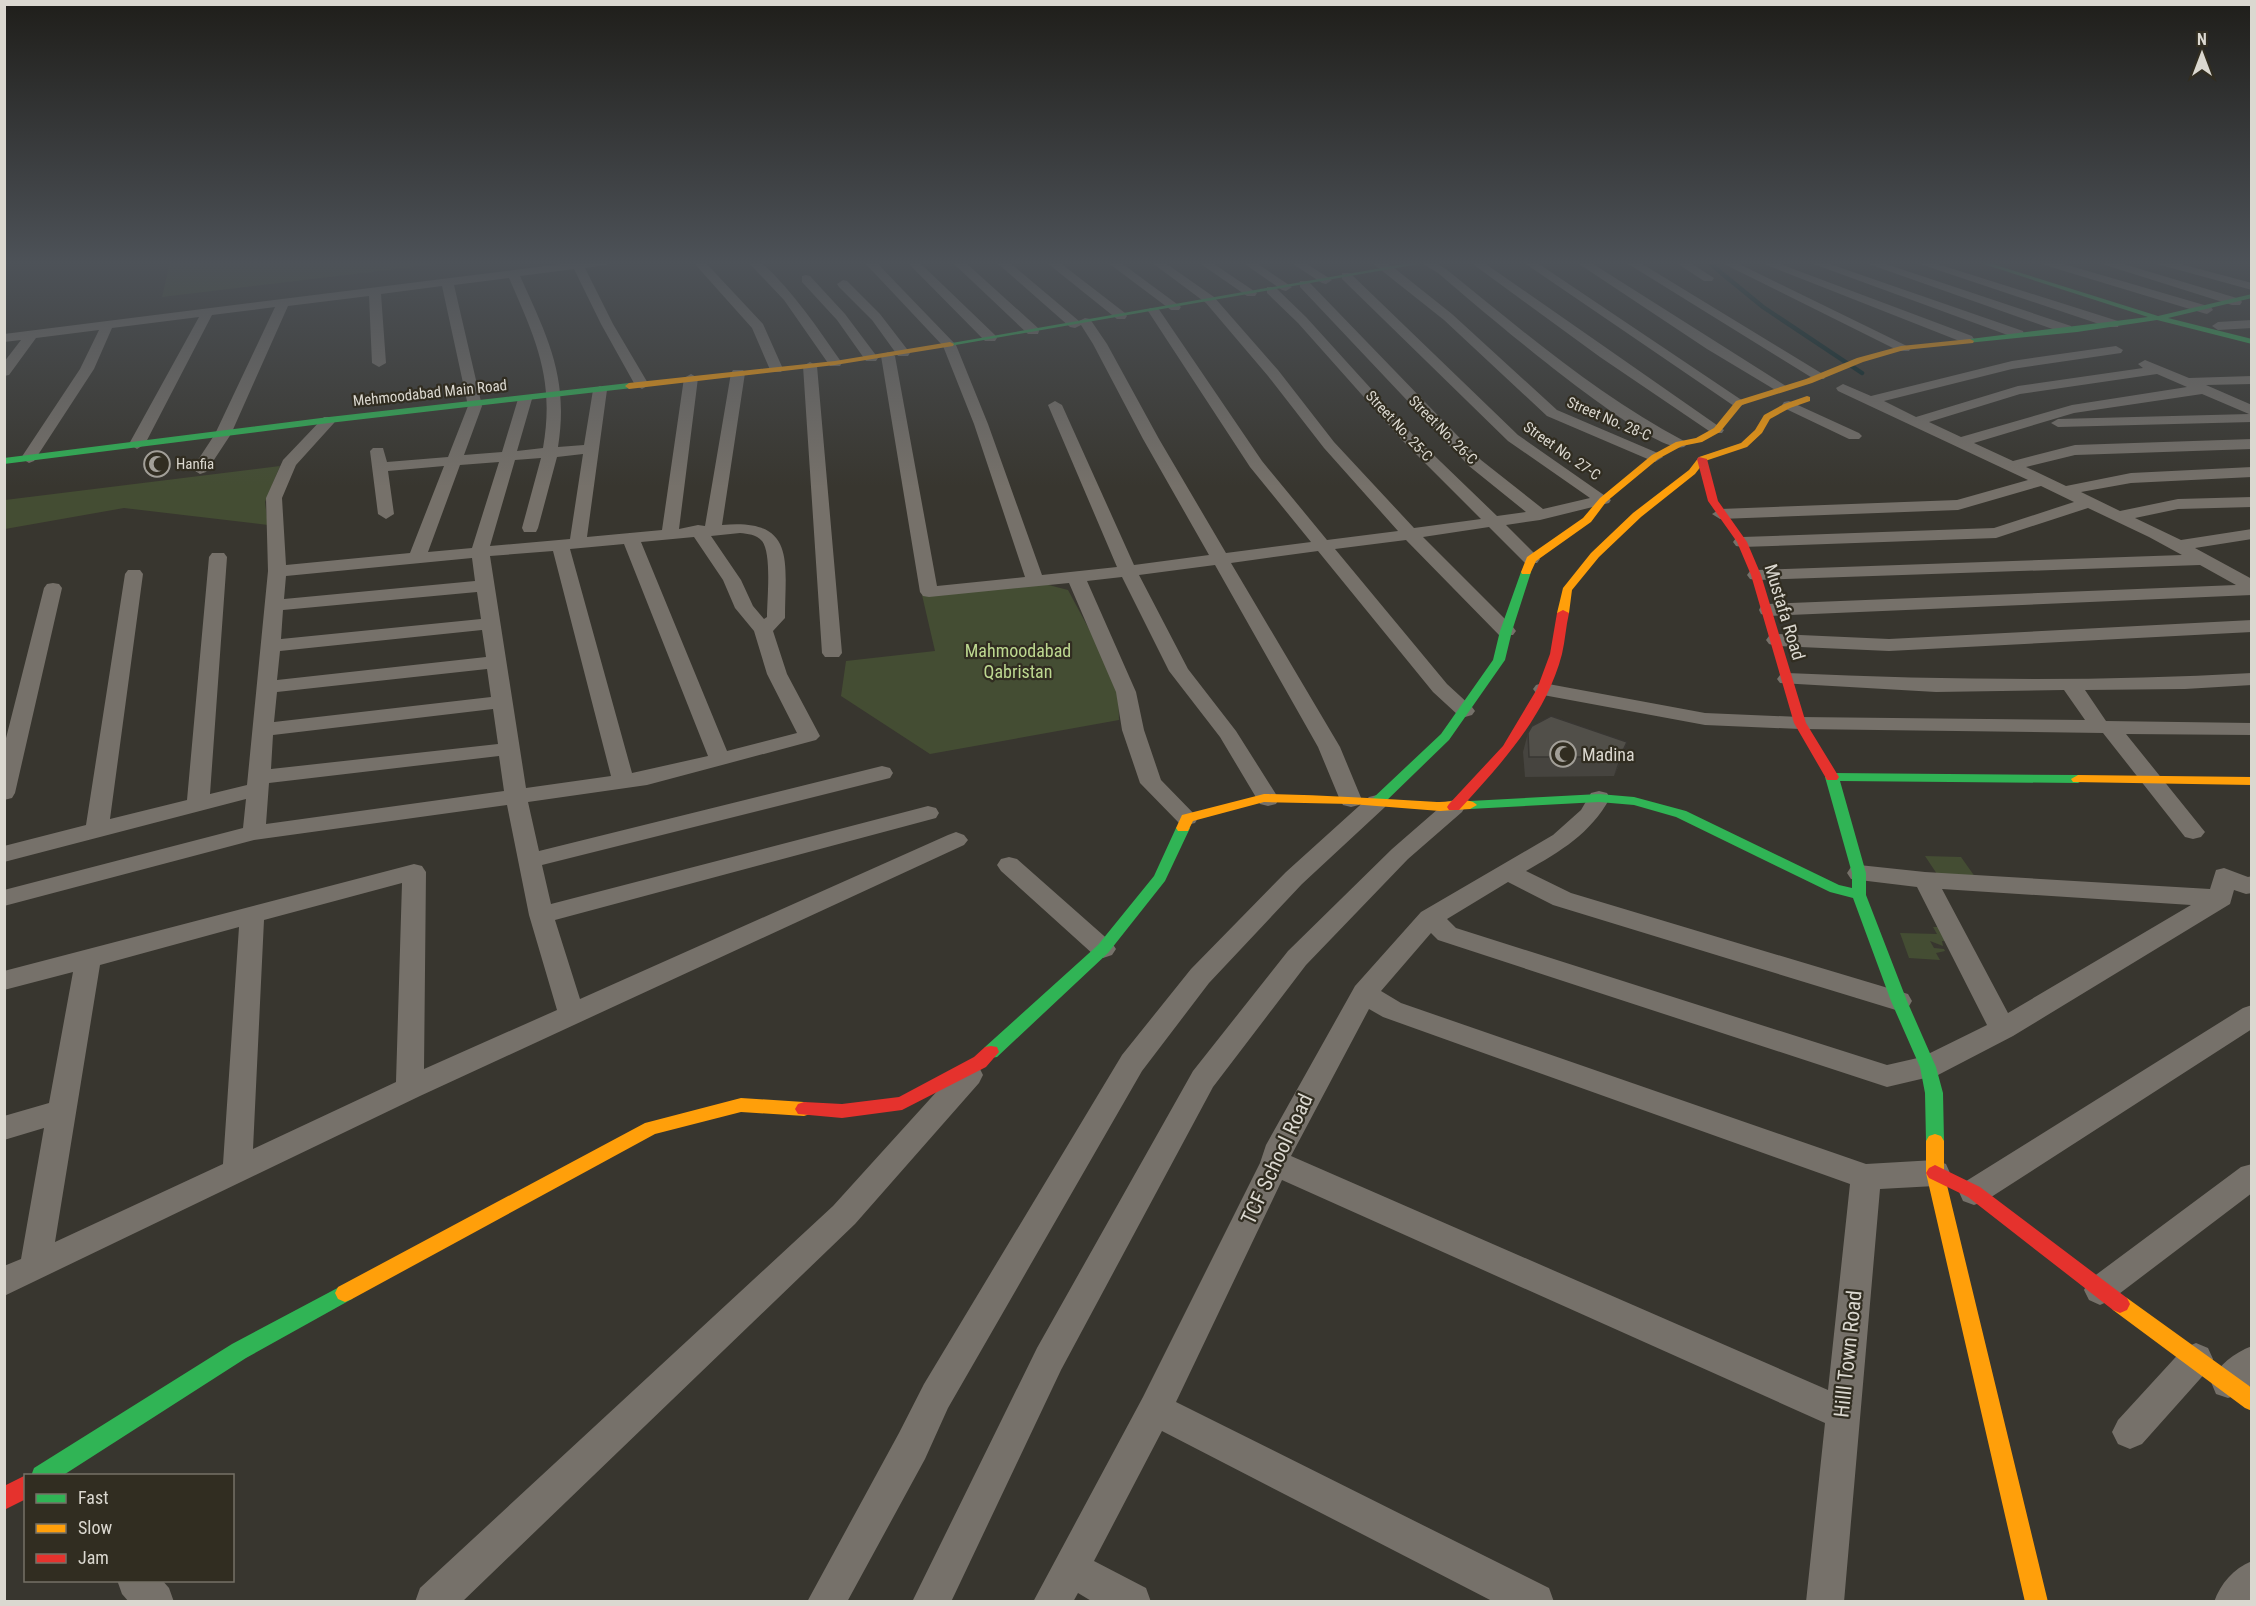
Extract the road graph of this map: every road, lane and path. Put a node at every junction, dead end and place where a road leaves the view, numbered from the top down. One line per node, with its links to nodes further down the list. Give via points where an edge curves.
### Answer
1 (30, 337): 46 (street)
2 (102, 337): 83 (street, via 87,369)
3 (195, 337): 76 (street)
4 (268, 337): 73 (street)
5 (378, 337): 41 (street)
6 (459, 337): 66 (street)
7 (541, 337): 58 (street)
8 (614, 337): 53 (street)
9 (762, 337): 44 (street)
10 (816, 337): 42 (street)
11 (865, 337): 39 (street)
12 (882, 337): 39 (street)
13 (941, 337): 35 (street)
14 (996, 337): 32 (street, Mehmoodabad Main Road)
15 (1093, 337): 113 (street)
16 (1172, 337): 108 (street, via 1256,464)
17 (1242, 337): 103 (street, via 1329,445)
18 (1317, 337): 99 (street, Street No. 25-C, via 1407,438)
19 (1355, 337): 97 (street, Street No. 26-C, via 1476,463)
20 (1414, 337): 92 (street, Street No. 27-C, via 1513,438)
21 (1471, 337): 82 (street, Street No. 28-C, via 1552,412)
22 (1524, 337): 77 (street, via 1627,415)
23 (1581, 337): 72 (street)
24 (1641, 337): 63 (street)
25 (1698, 337): 54 (street)
26 (1755, 337): 48 (street)
27 (1881, 337): 37 (street)
28 (1962, 337): 33 (street)
29 (1988, 337): 33 (street)
30 (2084, 337): 38 (street); 40 (street)
31 (2229, 337): 34 (street)
32 (990, 338): 35 (street, Mehmoodabad Main Road)
33 (1967, 339): 37 (street)
34 (2248, 342): 36 (street)
35 (949, 345): 39 (street, Mehmoodabad Main Road); 123 (street, via 981,424)
36 (2252, 347)
37 (1904, 348): 48 (street)
38 (2116, 350): 45 (street); 60 (street, via 2012,364)
39 (887, 356): 42 (street, Mehmoodabad Main Road); 123 (street, via 929,592)
40 (1929, 359)
41 (379, 363)
42 (835, 363): 43 (street, Mehmoodabad Main Road)
43 (810, 366): 44 (street, Mehmoodabad Main Road); 135 (street)
44 (776, 369): 47 (street, Mehmoodabad Main Road)
45 (2159, 370): 52 (street); 70 (street, via 2018,390)
46 (4, 372)
47 (738, 373): 49 (street, Mehmoodabad Main Road); 101 (street)
48 (1819, 376): 54 (street)
49 (691, 378): 53 (street, Mehmoodabad Main Road); 102 (street)
50 (2252, 380): 52 (street)
51 (1863, 381): 57 (street)
52 (2186, 382): 55 (street)
53 (642, 385): 56 (street, Mehmoodabad Main Road)
54 (1782, 388): 63 (street)
55 (2204, 389): 61 (street); 71 (street, via 2072,409)
56 (600, 390): 58 (street, Mehmoodabad Main Road); 79 (street)
57 (1832, 392): 60 (street); 65 (street)
58 (555, 396): 59 (street, Mehmoodabad Main Road); 80 (street)
59 (525, 399): 66 (street, Mehmoodabad Main Road); 81 (street)
60 (1872, 400): 70 (street)
61 (2229, 400): 62 (street); 67 (street)
62 (2252, 400)
63 (1739, 403): 72 (street)
64 (1055, 405): 117 (street)
65 (1789, 405): 74 (street); 84 (street, via 1767,417 1744,445)
66 (475, 406): 69 (street, Mehmoodabad Main Road); 86 (street)
67 (2252, 410)
68 (2252, 418): 71 (street)
69 (328, 420): 73 (street, Mehmoodabad Main Road); 116 (street, via 289,463 274,498)
70 (1917, 421): 75 (street)
71 (2027, 422): 75 (street)
72 (1718, 430): 77 (street)
73 (223, 434): 76 (street, Mehmoodabad Main Road); 88 (street)
74 (1854, 436)
75 (1962, 442): 87 (street)
76 (137, 444): 83 (street, Mehmoodabad Main Road)
77 (1679, 444): 82 (street)
78 (2252, 444): 87 (street, via 2075,450)
79 (591, 449): 80 (street); 107 (street)
80 (550, 453): 81 (street); 100 (street)
81 (507, 456): 86 (street); 110 (street)
82 (1656, 457): 92 (street)
83 (29, 458): 85 (street, Mehmoodabad Main Road)
84 (1702, 459): 96 (street, Mustafa Road); 141 (street, via 1595,555 1568,590 1556,654)
85 (4, 461)
86 (454, 461): 95 (street, via 379,459); 112 (street)
87 (2012, 466): 90 (street)
88 (200, 470)
89 (2252, 472): 91 (street, via 2131,478)
90 (2041, 481): 91 (street); 96 (street, via 1958,505)
91 (2063, 491): 94 (street)
92 (1603, 500): 97 (street); 114 (street, via 1587,520)
93 (2252, 502): 98 (street, via 2178,504)
94 (2086, 503): 98 (street); 106 (street, via 1996,533)
95 (386, 514)
96 (1720, 514): 106 (street, Mustafa Road)
97 (1540, 515): 99 (street)
98 (2118, 516): 109 (street)
99 (1492, 523): 103 (street); 114 (street, Street No. 25-C)
100 (530, 528)
101 (706, 529): 102 (street); 131 (street, via 744,608); 131 (street, via 760,531 771,540 776,562 776,618)
102 (670, 533): 105 (street)
103 (1410, 534): 108 (street); 132 (street)
104 (2252, 534): 109 (street)
105 (630, 537): 107 (street); 149 (street)
106 (1742, 542): 120 (street, Mustafa Road)
107 (569, 543): 110 (street); 153 (street)
108 (1321, 544): 113 (street); 143 (street, via 1440,688)
109 (2177, 546): 115 (street)
110 (480, 551): 112 (street); 124 (street)
111 (218, 557): 161 (street)
112 (417, 557): 116 (street)
113 (1219, 557): 117 (street); 160 (street, via 1329,747)
114 (1531, 559): 132 (street)
115 (2202, 560): 120 (street); 121 (street)
116 (277, 571): 127 (street)
117 (1128, 571): 122 (street); 158 (street, via 1179,671 1228,735)
118 (2252, 573): 121 (street)
119 (134, 574): 165 (street)
120 (1756, 575): 128 (street, Mustafa Road)
121 (2231, 575): 126 (street)
122 (1076, 577): 123 (street); 164 (street, via 1126,692 1133,730 1151,783)
123 (1035, 581)
124 (484, 586): 127 (street); 129 (street)
125 (53, 588): 156 (street)
126 (2252, 589): 128 (street)
127 (274, 606): 134 (street)
128 (1768, 610): 133 (street, Mustafa Road)
129 (490, 624): 134 (street); 136 (street)
130 (2252, 626): 133 (street, via 1889,645)
131 (763, 630): 149 (street, via 777,674 809,736)
132 (1506, 632): 143 (street, via 1499,660)
133 (1776, 640): 137 (street, Mustafa Road)
134 (270, 646): 140 (street)
135 (832, 653)
136 (496, 662): 140 (street); 142 (street)
137 (1787, 679): 139 (street, via 1936,686); 144 (street, Mustafa Road)
138 (2252, 679): 139 (street)
139 (2070, 684): 145 (street)
140 (267, 687): 147 (street)
141 (1543, 689): 144 (street, via 1705,719); 162 (street, via 1508,748)
142 (502, 702): 147 (street); 148 (street)
143 (1465, 711): 160 (street, via 1445,737)
144 (1800, 723): 145 (street); 151 (street, Mustafa Road)
145 (2105, 727): 146 (street); 152 (street)
146 (2252, 729)
147 (263, 730): 155 (street)
148 (508, 749): 155 (street); 157 (street)
149 (720, 759): 153 (street)
150 (882, 773): 170 (street)
151 (1833, 777): 152 (street); 174 (street, Mustafa Road)
152 (2153, 780): 154 (street); 166 (street)
153 (623, 781): 157 (street)
154 (2252, 781)
155 (258, 783): 161 (street); 167 (street)
156 (4, 793)
157 (516, 796): 167 (street); 170 (street)
158 (1268, 798): 160 (street); 164 (street)
159 (1599, 798): 162 (street); 172 (street, TCF School Road, via 1590,814 1561,840); 174 (street, via 1634,801 1681,814 1835,889)
160 (1373, 802): 162 (street); 217 (street, via 1200,976 1132,1063 936,1396)
161 (198, 804): 165 (street)
162 (1447, 807): 218 (street, via 1297,958 1203,1078 1049,1359)
163 (928, 813): 179 (street)
164 (1187, 818): 181 (street, via 1160,878)
165 (98, 830): 169 (street)
166 (2193, 832)
167 (254, 833): 176 (street)
168 (956, 840): 187 (street)
169 (4, 854)
170 (529, 861): 179 (street)
171 (1009, 865): 181 (street)
172 (1509, 873): 180 (street, TCF School Road); 185 (street, via 1562,898)
173 (1925, 880): 174 (street); 177 (street); 188 (street)
174 (1859, 884): 185 (street, Mustafa Road)
175 (2252, 884): 177 (street, via 2246,886 2224,876)
176 (4, 898)
177 (2221, 898): 188 (street)
178 (252, 915): 182 (street); 192 (street, via 414,872); 196 (street)
179 (541, 915): 187 (street)
180 (1430, 918): 184 (street, TCF School Road); 191 (street, via 1447,934 1887,1076)
181 (1103, 949): 189 (street)
182 (88, 959): 183 (street); 193 (street)
183 (4, 981)
184 (1364, 993): 195 (street, TCF School Road, via 1281,1144); 199 (street, via 1392,1010)
185 (1899, 1001): 191 (street, Mustafa Road)
186 (2252, 1015): 200 (street)
187 (572, 1016): 192 (street)
188 (2003, 1029): 191 (street)
189 (980, 1062): 209 (street, via 902,1103 842,1111 741,1105 651,1128 239,1351); 216 (street, via 844,1215)
190 (2173, 1066): 200 (street)
191 (1928, 1067): 197 (street, Mustafa Road, via 1934,1093)
192 (410, 1088): 196 (street)
193 (62, 1111): 194 (street); 201 (street)
194 (4, 1128)
195 (1275, 1163): 206 (street, TCF School Road); 207 (street)
196 (237, 1172): 201 (street)
197 (1935, 1173): 199 (street); 200 (street); 223 (street, Mustafa Road)
198 (2252, 1176): 203 (street)
199 (1866, 1177): 207 (street, Hilll Town Road)
200 (1979, 1189): 203 (street)
201 (34, 1267): 202 (street)
202 (4, 1282)
203 (2100, 1290): 204 (street)
204 (2196, 1359): 205 (street); 208 (street)
205 (2244, 1382)
206 (1155, 1409): 212 (street, TCF School Road); 221 (street)
207 (1842, 1413): 222 (street, Hilll Town Road)
208 (2130, 1432)
209 (45, 1474)
210 (24, 1487): 211 (street)
211 (4, 1499)
212 (1070, 1568): 219 (street, TCF School Road); 220 (street)
213 (2252, 1580): 224 (street)
214 (137, 1582): 215 (street)
215 (155, 1602)
216 (434, 1602)
217 (826, 1602)
218 (931, 1602)
219 (1052, 1602)
220 (1132, 1602)
221 (1535, 1602)
222 (1825, 1602)
223 (2037, 1602)
224 (2233, 1602)

